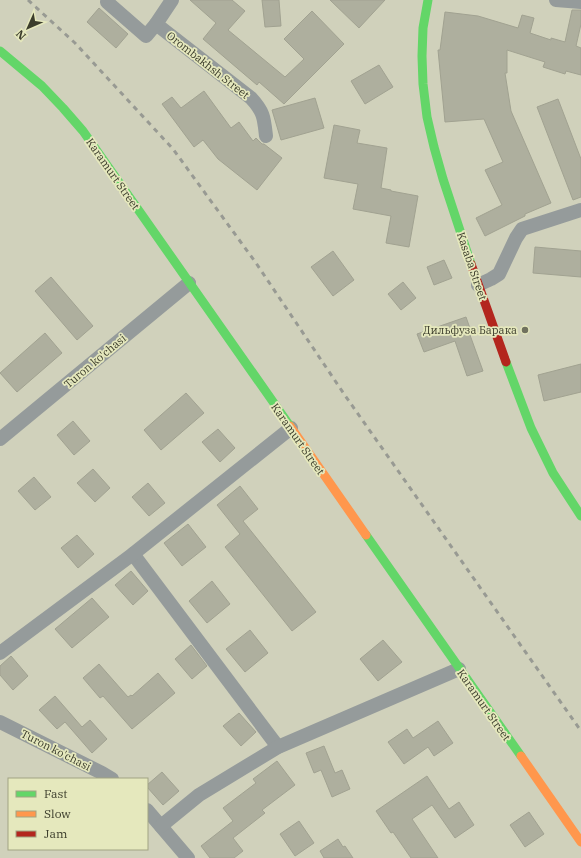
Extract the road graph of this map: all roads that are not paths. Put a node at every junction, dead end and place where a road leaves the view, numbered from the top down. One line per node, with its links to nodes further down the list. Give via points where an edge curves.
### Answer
1 (172, 0): 6 (street, Orombakhsh Street)
2 (428, 0): 12 (main road, Kasaba Street, via 422,56 427,117 443,180)
3 (556, 0): 5 (street)
4 (107, 2): 6 (street, via 146,36)
5 (581, 2)
6 (156, 24): 9 (street, Orombakhsh Street, via 259,106 264,116)
7 (0, 43): 24 (main road, Karamurt Street, via 46,82 88,128)
8 (0, 50): 11 (main road, Karamurt Street, via 42,86 83,131)
9 (266, 136)
10 (581, 210): 12 (street, via 522,229 499,274)
11 (189, 283): 13 (main road, Karamurt Street); 14 (street, Turon ko'chasi)
12 (478, 285): 15 (main road, Kasaba Street, via 536,440 553,473)
13 (290, 428): 16 (street); 18 (main road, Karamurt Street)
14 (0, 439)
15 (581, 516)
16 (133, 554): 17 (street); 20 (street)
17 (0, 653)
18 (459, 669): 20 (street); 25 (main road, Karamurt Street)
19 (0, 722): 21 (street, Turon ko'chasi)
20 (278, 746): 23 (street, via 199,795)
21 (110, 778)
22 (148, 811): 23 (street)
23 (161, 826): 26 (street)
24 (581, 831)
25 (581, 842)
26 (188, 858)

